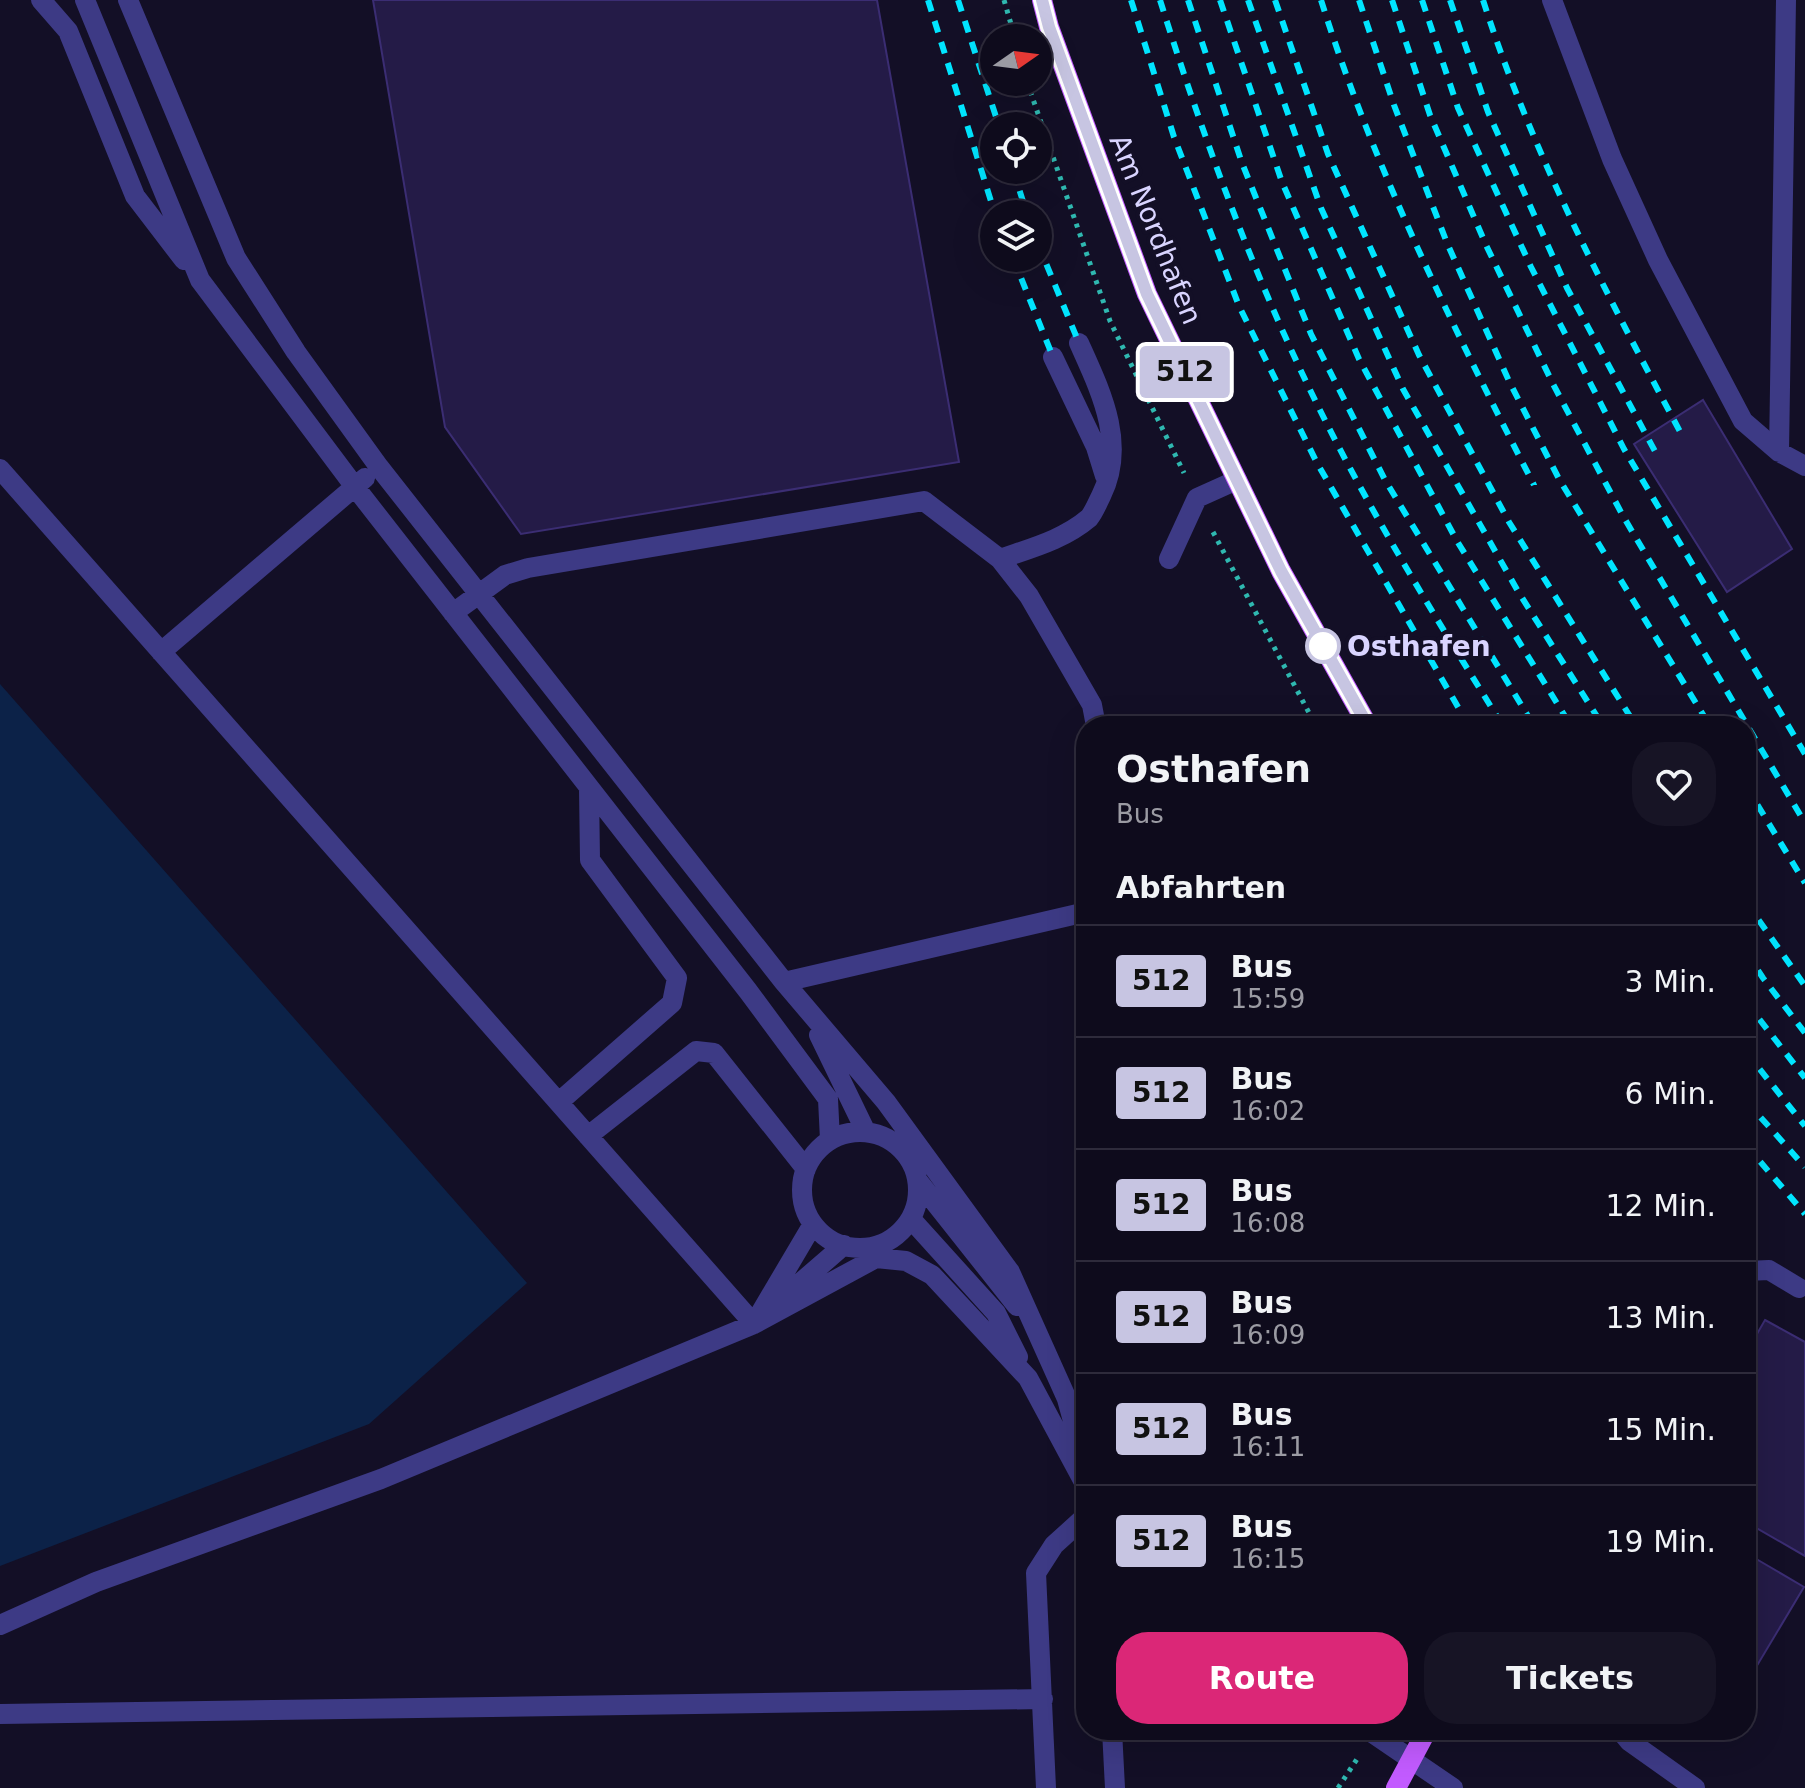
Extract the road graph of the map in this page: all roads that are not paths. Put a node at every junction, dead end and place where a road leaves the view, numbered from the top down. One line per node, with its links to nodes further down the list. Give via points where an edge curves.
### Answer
1 (41, 0): 7 (lane, via 68,31 135,196)
2 (85, 0): 7 (lane)
3 (128, 0): 12 (lane, via 236,258)
4 (1042, 0): 14 (main road, Am Nordhafen, via 1147,294)
5 (1552, 0): 10 (lane, via 1612,159 1658,260 1743,421)
6 (1786, 0): 10 (lane)
7 (200, 280): 16 (lane)
8 (1079, 343): 15 (lane, via 1100,389 1113,437)
9 (1053, 357): 15 (lane, via 1096,447)
10 (1779, 452): 11 (lane)
11 (1805, 466)
12 (379, 467): 16 (lane); 19 (lane)
13 (0, 469): 21 (lane)
14 (1237, 480): 18 (lane, via 1197,498); 23 (main road, Am Nordhafen)
15 (1107, 484): 17 (lane, via 1091,516 1060,538)
16 (355, 487): 20 (lane); 21 (lane)
17 (1000, 559): 19 (lane, via 924,501 528,568 505,575); 22 (lane, via 1029,596)
18 (1169, 559)
19 (479, 593): 20 (lane); 26 (lane)
20 (453, 613): 24 (lane)
21 (161, 652): 28 (lane)
22 (1094, 716)
23 (1362, 716)
24 (589, 788): 28 (lane, via 590,860 677,978 672,1003); 31 (lane, via 828,1099)
25 (1076, 914): 26 (lane)
26 (784, 982): 27 (lane)
27 (808, 1010): 29 (lane); 40 (lane, via 945,1181 1010,1272)
28 (559, 1102): 30 (lane)
29 (866, 1132): 31 (lane); 33 (lane, via 900,1148)
30 (588, 1136): 32 (lane, via 696,1051 714,1053); 39 (lane)
31 (830, 1140): 32 (lane)
32 (806, 1169): 35 (lane, via 802,1188)
33 (918, 1181): 34 (lane); 40 (lane)
34 (911, 1219): 36 (lane, via 882,1244); 41 (lane, via 996,1313)
35 (813, 1224): 36 (lane); 39 (lane)
36 (844, 1245): 39 (lane)
37 (1756, 1271): 38 (lane, via 1769,1270)
38 (1799, 1288)
39 (754, 1324): 41 (lane, via 876,1258 906,1261 932,1275); 45 (lane, via 381,1479 96,1582)
40 (1040, 1334): 42 (lane)
41 (1028, 1378): 43 (lane)
42 (1076, 1432)
43 (1076, 1467)
44 (1076, 1525): 46 (lane, via 1054,1545 1036,1573)
45 (0, 1625)
46 (1043, 1699): 47 (lane); 53 (lane)
47 (0, 1714)
48 (1113, 1740): 54 (lane)
49 (1382, 1740): 52 (lane)
50 (1422, 1740): 52 (main road)
51 (1628, 1740): 57 (lane)
52 (1412, 1762): 55 (main road); 56 (lane)
53 (1046, 1788)
54 (1115, 1788)
55 (1396, 1788)
56 (1453, 1788)
57 (1695, 1788)

